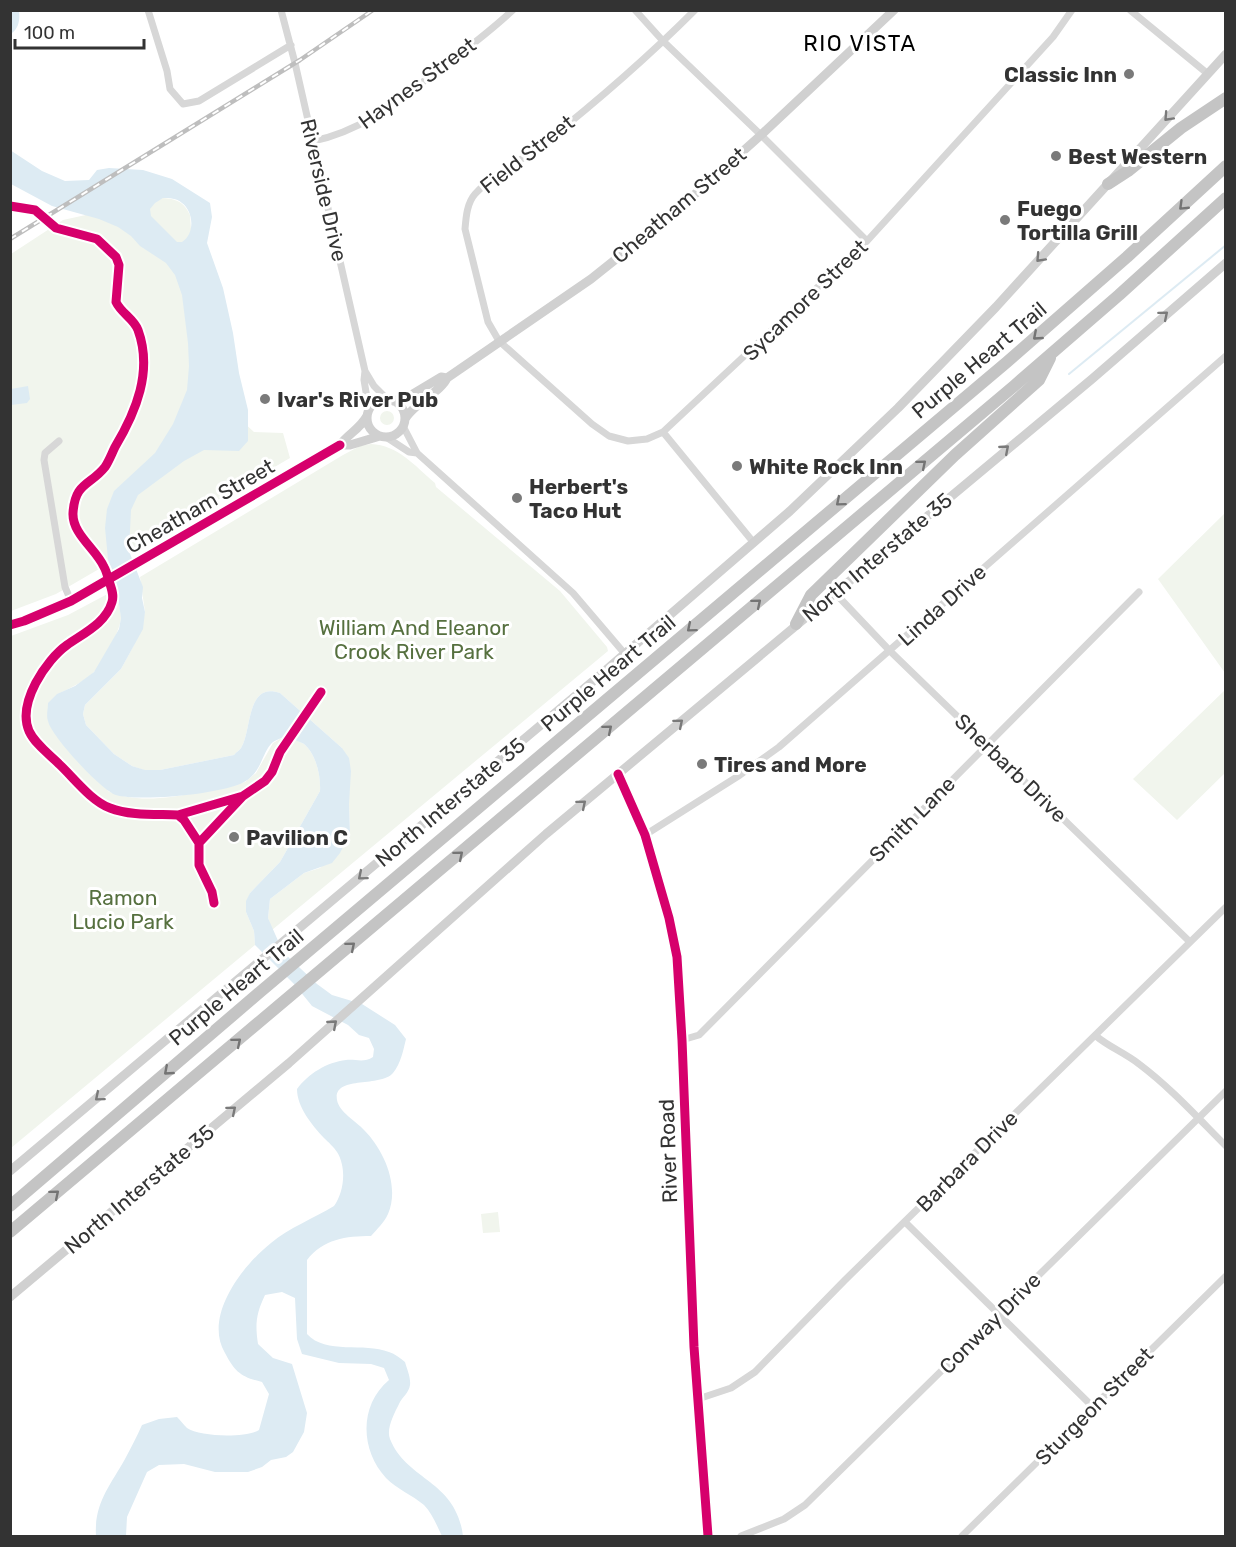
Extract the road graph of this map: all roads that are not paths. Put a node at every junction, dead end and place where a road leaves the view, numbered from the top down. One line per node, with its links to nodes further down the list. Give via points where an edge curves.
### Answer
1 (148, 10): 10 (street, via 170,89 183,104 199,101)
2 (281, 10): 10 (street, Riverside Drive)
3 (513, 10): 15 (street, Haynes Street, via 377,116 348,131)
4 (634, 10): 9 (street)
5 (695, 10): 9 (street, Field Street)
6 (894, 10): 14 (main road, Cheatham Street)
7 (1072, 10): 19 (street, Sycamore Street, via 1053,37)
8 (1130, 10): 12 (street)
9 (663, 41): 14 (street); 21 (street, Field Street, via 541,145 474,196 465,229 488,322)
10 (291, 45): 15 (street, Riverside Drive)
11 (1226, 54): 12 (main road, North Interstate 35)
12 (1208, 74): 17 (main road, North Interstate 35, one-way to 17)
13 (1226, 98): 17 (highway)
14 (761, 135): 19 (street); 21 (main road, Cheatham Street, via 675,212 591,279)
15 (313, 141): 24 (street, Riverside Drive)
16 (1226, 166): 53 (highway, Purple Heart Trail, one-way to 53, via 1024,347)
17 (1108, 184): 34 (main road, North Interstate 35, one-way to 34, via 898,408)
18 (1226, 198): 22 (highway, Purple Heart Trail)
19 (867, 241): 29 (street, Sycamore Street)
20 (1226, 263): 35 (main road, North Interstate 35, one-way to 20)
21 (499, 341): 25 (main road, Cheatham Street); 29 (street, Sycamore Street, via 609,436 628,441)
22 (1053, 353): 38 (highway, via 1039,380 955,455 811,596); 55 (highway, Purple Heart Trail, one-way to 22)
23 (1226, 356): 40 (street, Linda Drive)
24 (365, 371): 26 (street, Riverside Drive); 27 (street, Riverside Drive)
25 (447, 378): 26 (main road, Cheatham Street, via 441,377 406,398); 28 (main road, Cheatham Street, via 416,404)
26 (390, 400): 27 (main road, via 376,402); 28 (main road, via 402,408)
27 (368, 413): 30 (main road, via 370,428); 32 (main road, Cheatham Street, via 362,425)
28 (404, 422): 30 (main road, via 396,434); 33 (street)
29 (663, 432): 34 (street)
30 (383, 436): 32 (main road, Cheatham Street); 33 (street)
31 (59, 441): 37 (street, via 45,453 44,460 65,587)
32 (340, 445): 37 (main road, Cheatham Street)
33 (417, 453): 41 (street, via 573,593)
34 (754, 543): 41 (main road, North Interstate 35)
35 (834, 592): 38 (main road, North Interstate 35); 40 (street, Sherbarb Drive)
36 (1139, 592): 42 (street, Smith Lane)
37 (71, 601): 39 (main road, Cheatham Street)
38 (796, 624): 43 (main road, North Interstate 35, one-way to 38)
39 (10, 625)
40 (890, 651): 42 (street, Sherbarb Drive); 44 (street, Linda Drive, via 779,747)
41 (625, 654): 52 (main road, North Interstate 35, one-way to 52)
42 (987, 745): 46 (street, Sherbarb Drive); 48 (street, Smith Lane, via 699,1035)
43 (618, 774): 44 (main road, River Road); 57 (main road, North Interstate 35, one-way to 43, via 289,1063)
44 (645, 836): 48 (main road, River Road, via 677,957)
45 (1226, 907): 46 (street, Barbara Drive)
46 (1190, 942): 47 (street, Barbara Drive)
47 (1096, 1036): 50 (street, via 1138,1062); 54 (street, Barbara Drive)
48 (682, 1040): 59 (main road, River Road)
49 (1226, 1091): 50 (street, Conway Drive)
50 (1198, 1119): 51 (street); 58 (street, Conway Drive)
51 (1226, 1146)
52 (10, 1171)
53 (10, 1206)
54 (905, 1222): 58 (street); 59 (street, Barbara Drive, via 754,1372 731,1388)
55 (10, 1232)
56 (1226, 1276): 60 (street, Sturgeon Street)
57 (10, 1297)
58 (998, 1314): 60 (street); 62 (street, Conway Drive, via 806,1505 784,1519)
59 (698, 1399): 61 (main road, River Road)
60 (1093, 1407): 63 (street, Sturgeon Street)
61 (708, 1536)
62 (741, 1536)
63 (962, 1536)

